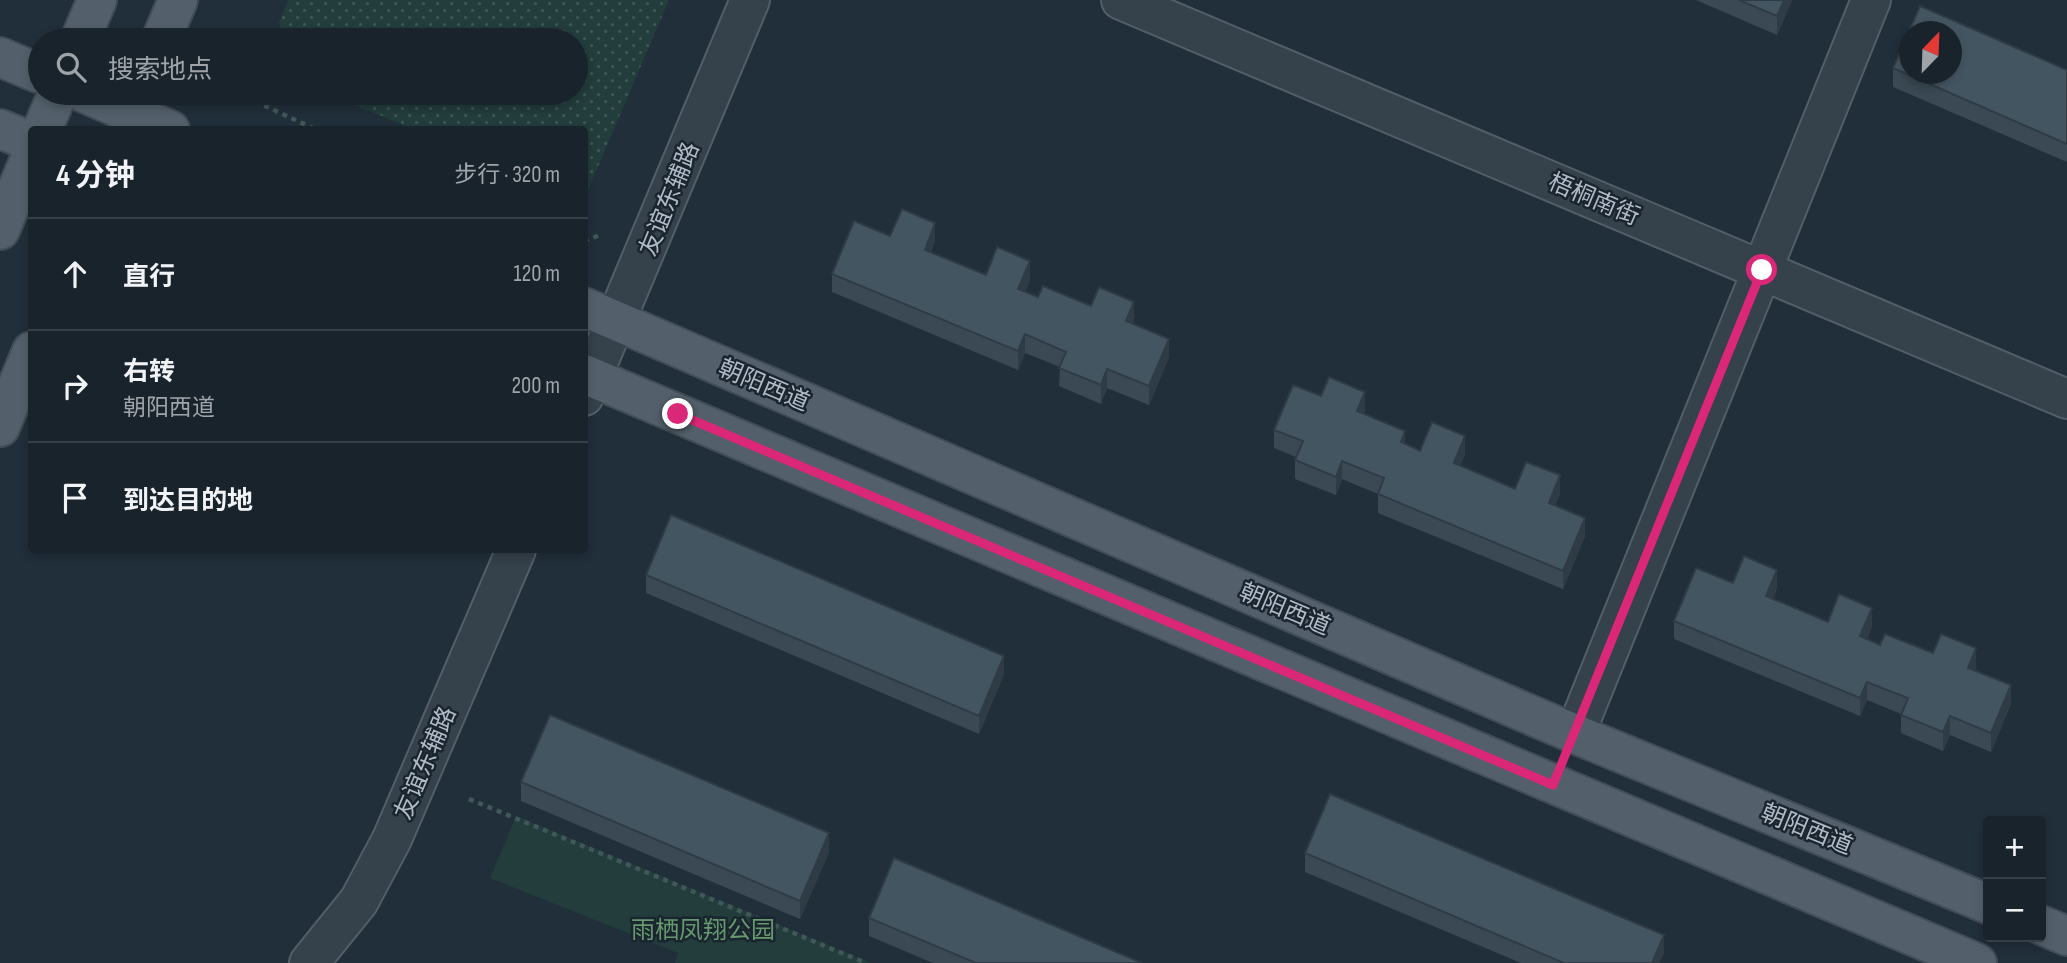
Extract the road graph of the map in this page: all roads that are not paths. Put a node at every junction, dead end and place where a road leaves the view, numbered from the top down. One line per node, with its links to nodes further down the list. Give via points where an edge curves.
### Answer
1 (97, 0): 7 (main road)
2 (178, 0): 8 (main road)
3 (750, 0): 21 (street, 友谊东辅路)
4 (1121, 0): 20 (street, 梧桐南街)
5 (1159, 0): 20 (street, 梧桐南街)
6 (1871, 0): 20 (street)
7 (85, 28)
8 (166, 28)
9 (0, 57): 10 (main road)
10 (28, 69)
11 (53, 105): 14 (main road)
12 (114, 105): 13 (main road)
13 (131, 112): 15 (main road)
14 (44, 126)
15 (161, 126)
16 (0, 129): 17 (main road)
17 (28, 140)
18 (28, 164): 19 (main road)
19 (0, 230)
20 (1765, 262): 24 (street, 梧桐南街); 26 (street, 梧桐南街); 29 (street)
21 (601, 314): 23 (street, 友谊东辅路); 29 (main road, 朝阳西道)
22 (28, 360): 27 (main road)
23 (588, 378)
24 (2067, 380)
25 (588, 383): 30 (main road)
26 (2067, 398)
27 (0, 427)
28 (515, 553): 34 (street, 友谊东辅路, via 392,839 359,901)
29 (1575, 734): 30 (main road); 31 (main road, 朝阳西道)
30 (1553, 785): 35 (main road)
31 (1983, 902)
32 (2046, 927): 33 (main road)
33 (2067, 936)
34 (309, 963)
35 (1977, 963)

